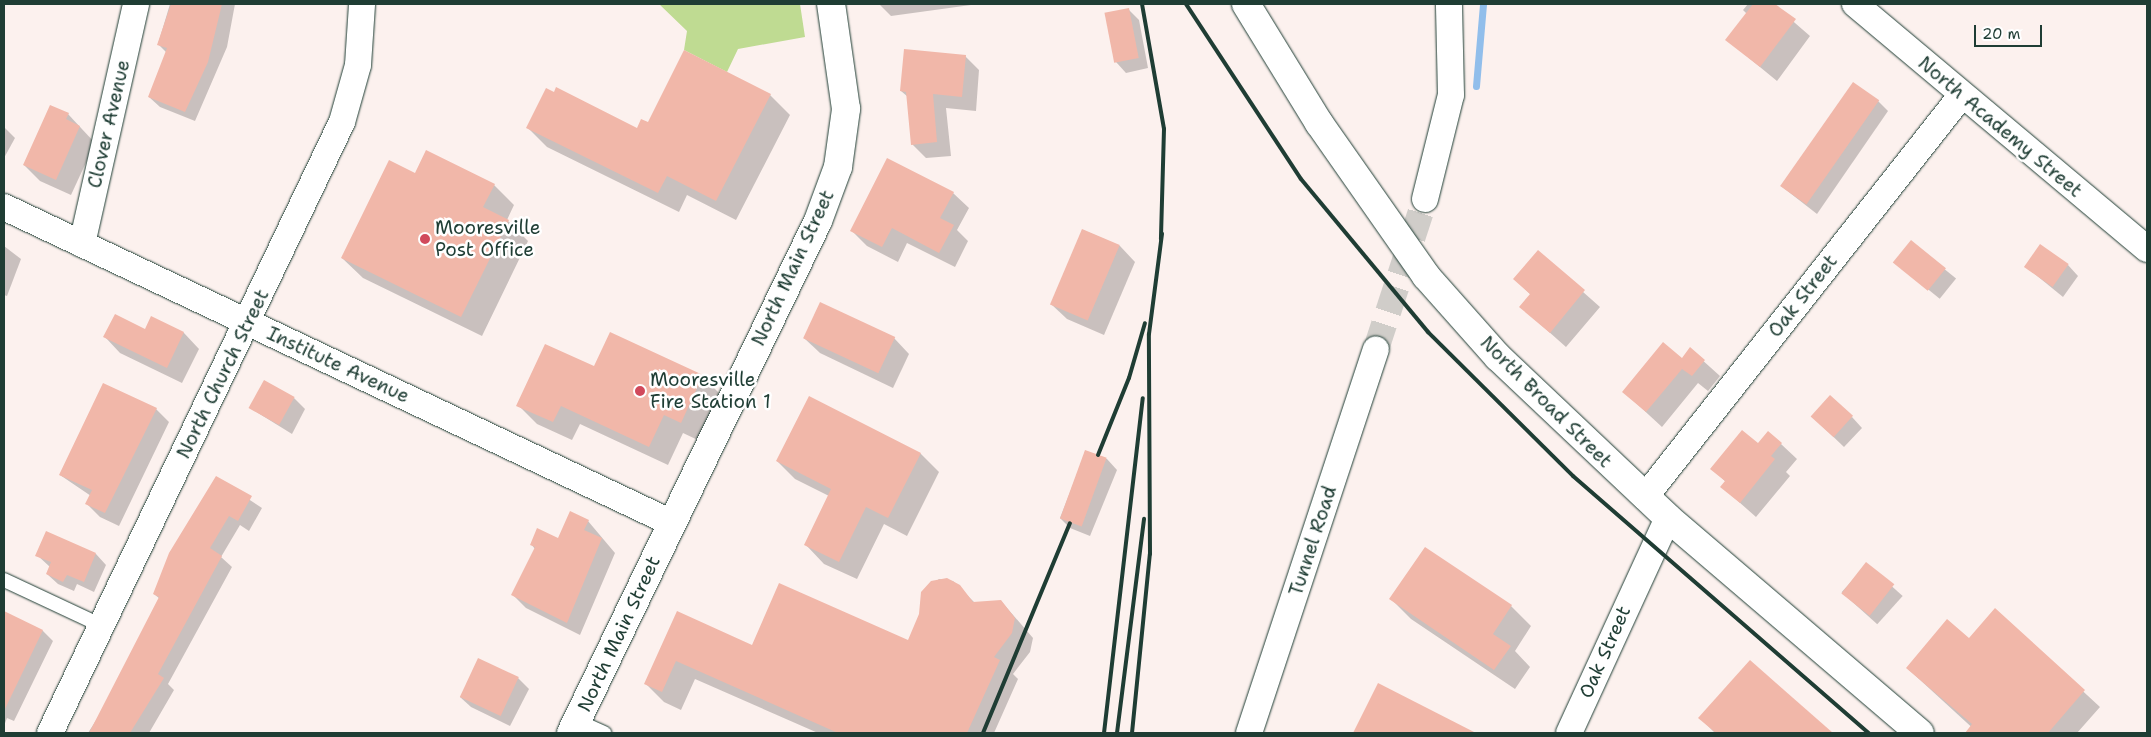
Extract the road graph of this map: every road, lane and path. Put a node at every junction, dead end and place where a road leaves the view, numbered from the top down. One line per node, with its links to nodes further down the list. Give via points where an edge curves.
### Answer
1 (136, 4): 10 (street, Clover Avenue)
2 (362, 4): 12 (street, North Church Street, via 350,102)
3 (831, 4): 16 (main road, North Main Street, via 846,109 838,167 818,221)
4 (1246, 4): 14 (main road, North Broad Street, via 1319,122 1426,276 1498,358)
5 (1449, 4): 8 (street, via 1451,95)
6 (1855, 4): 7 (street, North Academy Street)
7 (1961, 96): 11 (street, North Academy Street); 14 (street, Oak Street)
8 (1425, 199)
9 (4, 207): 10 (street, Institute Avenue)
10 (82, 244): 12 (street, Institute Avenue)
11 (2147, 249)
12 (248, 322): 16 (street, Institute Avenue); 18 (street, North Church Street)
13 (1376, 349): 22 (street, Tunnel Road)
14 (1646, 497): 15 (main road, North Broad Street)
15 (1668, 518): 23 (street, Oak Street); 24 (main road, North Broad Street)
16 (672, 523): 19 (main road, North Main Street)
17 (4, 580): 18 (lane)
18 (102, 626): 20 (street, North Church Street)
19 (574, 727): 21 (lane)
20 (50, 733)
21 (604, 733)
22 (1249, 733)
23 (1569, 733)
24 (1920, 733)

